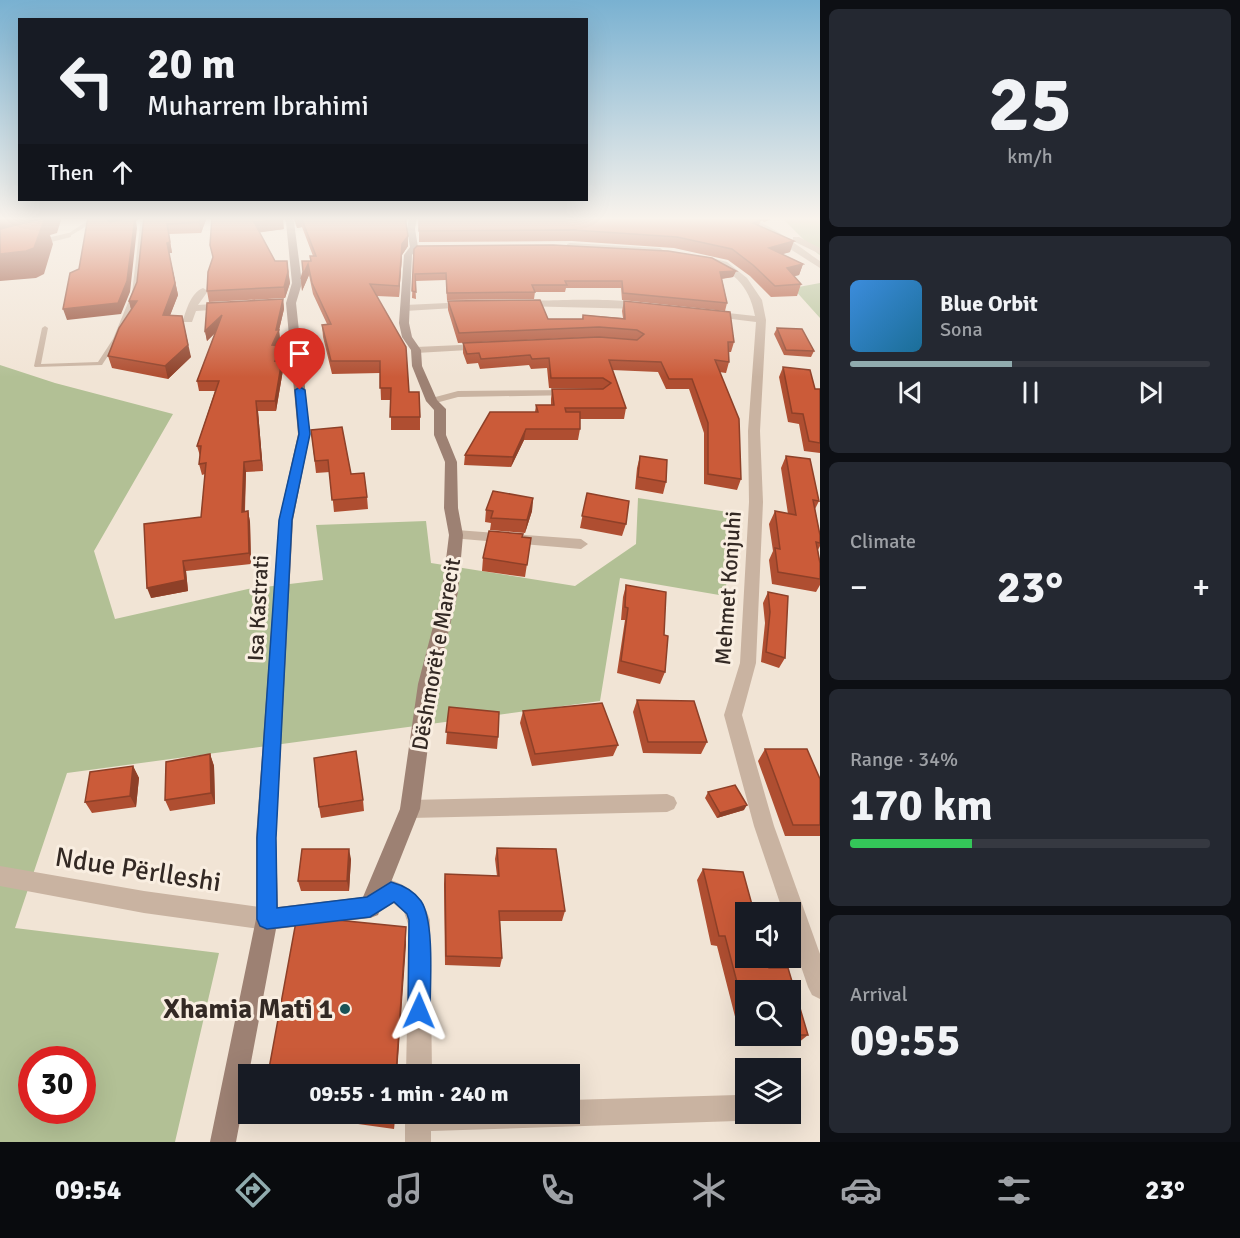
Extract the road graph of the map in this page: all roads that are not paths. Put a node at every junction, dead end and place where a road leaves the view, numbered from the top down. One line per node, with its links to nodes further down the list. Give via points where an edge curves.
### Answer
1 (137, 270): 15 (lane, via 135,293 116,339 100,364 38,366)
2 (296, 270): 26 (street, Isa Kastrati, via 297,283 285,303 304,434 286,520 266,838)
3 (407, 270): 11 (street, Dëshmorët e Marecit)
4 (732, 270): 14 (street, Mehmet Konjuhi, via 757,300)
5 (203, 291): 10 (street)
6 (476, 305): 11 (street)
7 (506, 305): 9 (street)
8 (236, 306): 10 (street)
9 (650, 307)
10 (192, 308): 13 (street)
11 (405, 308): 17 (street, Dëshmorët e Marecit, via 406,337)
12 (696, 313): 14 (street)
13 (188, 320)
14 (761, 320): 27 (street, Mehmet Konjuhi, via 748,663 733,715 764,826)
15 (45, 328)
16 (495, 347): 17 (street)
17 (416, 350): 19 (street, Dëshmorët e Marecit, via 417,366)
18 (590, 394): 19 (street, via 467,393)
19 (432, 401): 20 (street, Dëshmorët e Marecit, via 440,409 440,435 451,462 451,508)
20 (456, 535): 21 (street, Dëshmorët e Marecit); 23 (street, Dëshmorët e Marecit, via 450,592 427,684)
21 (581, 544)
22 (667, 803): 23 (street)
23 (410, 809): 25 (street, Dëshmorët e Marecit)
24 (0, 876): 26 (street, Ndue Përlleshi)
25 (370, 907): 26 (street); 28 (street, via 391,891 405,898 418,914)
26 (267, 919): 31 (street, Isa Kastrati)
27 (820, 987)
28 (419, 1064)
29 (735, 1108): 30 (street)
30 (580, 1116)
31 (223, 1142)

